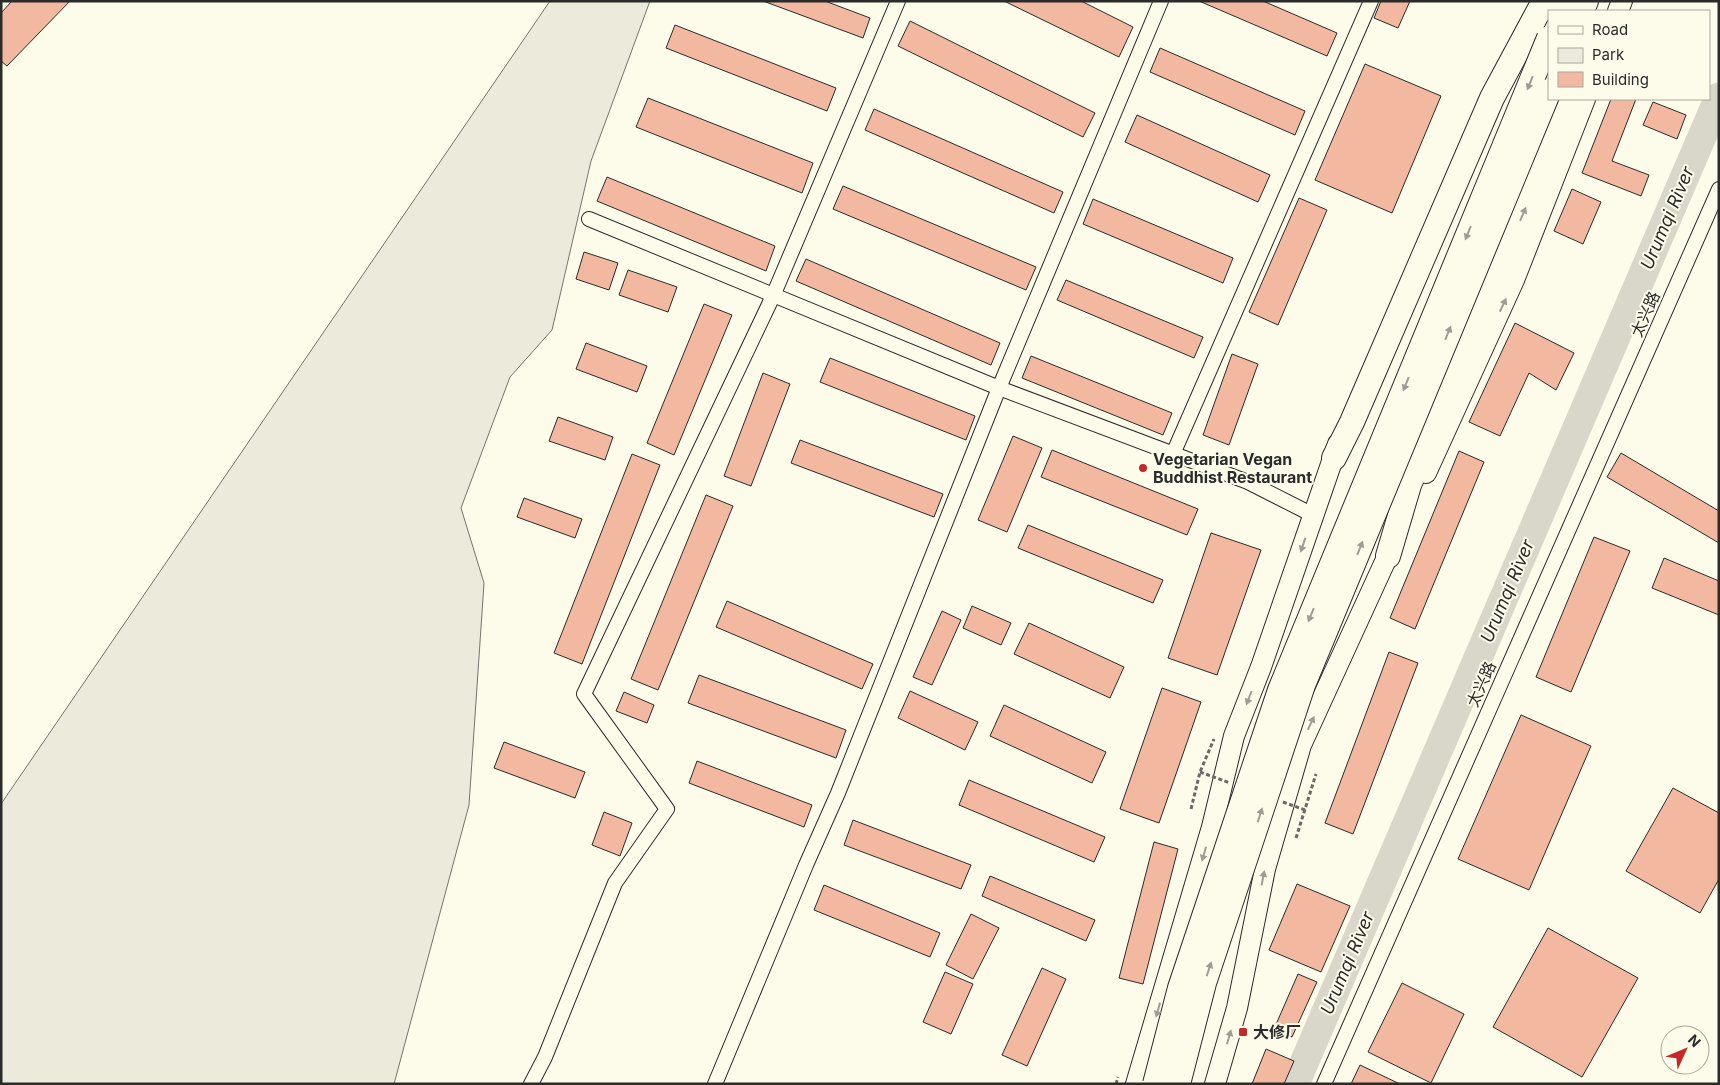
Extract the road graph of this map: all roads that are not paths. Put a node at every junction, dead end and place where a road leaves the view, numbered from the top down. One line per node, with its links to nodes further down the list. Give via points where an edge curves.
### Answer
1 (898, 1): 12 (street)
2 (1161, 1): 13 (street)
3 (1371, 1): 14 (street)
4 (1534, 1): 15 (main road, via 1457,161 1360,381)
5 (1544, 1): 15 (highway, via 1492,98)
6 (1548, 40): 21 (highway, one-way to 21, bridge, via 1280,690 1180,988)
7 (1548, 93): 22 (highway, one-way to 7, bridge, via 1204,983 1303,685)
8 (1567, 100): 17 (highway, one-way to 8, via 1409,485 1546,160)
9 (1585, 100): 17 (main road, one-way to 9, via 1514,280)
10 (1719, 189): 24 (street, 太兴路)
11 (589, 219): 12 (street)
12 (773, 296): 13 (street); 18 (street, via 584,694 667,809 614,883 545,1057)
13 (999, 388): 14 (street); 19 (street, via 838,793)
14 (1173, 454): 16 (street, via 1248,482)
15 (1334, 458): 16 (main road)
16 (1313, 515): 20 (main road, one-way to 20, via 1261,668 1234,736 1212,827)
17 (1388, 556): 23 (main road, one-way to 17, via 1237,1008 1265,869 1301,745)
18 (531, 1084)
19 (715, 1084)
20 (1136, 1084)
21 (1155, 1084)
22 (1178, 1084)
23 (1215, 1084)
24 (1324, 1084)

